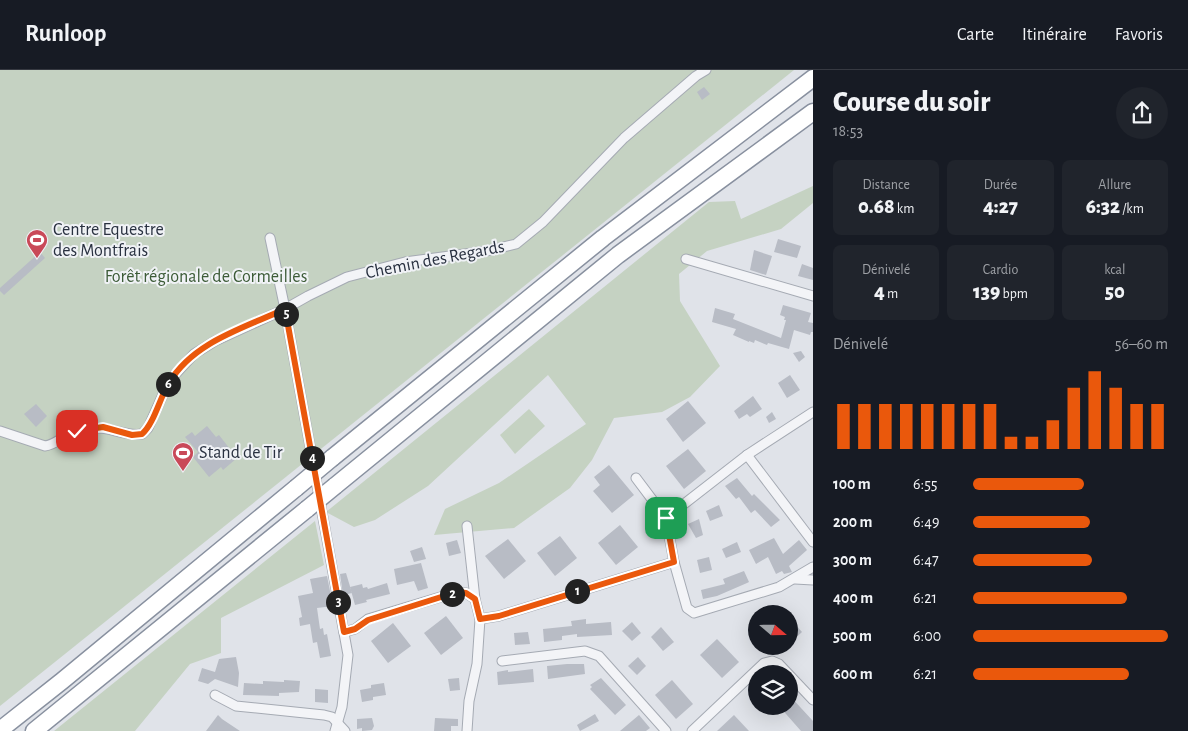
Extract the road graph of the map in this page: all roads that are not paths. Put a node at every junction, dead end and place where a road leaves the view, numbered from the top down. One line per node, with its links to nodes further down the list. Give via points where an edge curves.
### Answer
1 (706, 70): 7 (street, Chemin des Regards, via 624,138 543,222 516,244 405,262 347,277)
2 (813, 78): 26 (highway, bridge, via 603,238)
3 (813, 112): 27 (highway, bridge, via 618,255)
4 (270, 238): 7 (street)
5 (686, 259): 6 (street)
6 (813, 296)
7 (285, 309): 9 (street, Chemin des Regards, via 194,354 169,382 148,428 142,434 94,427 70,433 44,446); 21 (street)
8 (813, 412): 10 (street)
9 (0, 431)
10 (747, 455): 12 (street); 14 (street)
11 (636, 478): 12 (street)
12 (666, 518): 15 (street)
13 (467, 526): 19 (street)
14 (813, 542)
15 (674, 562): 17 (street, via 687,608 694,613 779,588); 20 (street)
16 (813, 567): 17 (street)
17 (795, 579): 18 (street)
18 (813, 580)
19 (475, 599): 20 (street); 21 (street, via 457,592 368,620)
20 (480, 619): 29 (street)
21 (344, 632): 25 (street, via 348,655)
22 (502, 661): 30 (street, via 585,651 599,656)
23 (215, 695): 25 (street, via 236,706 332,717)
24 (813, 700): 31 (street, via 779,664 772,661 764,663)
25 (337, 727): 28 (street)
26 (0, 730)
27 (34, 731)
28 (345, 731)
29 (467, 731)
30 (666, 731)
31 (692, 731)

